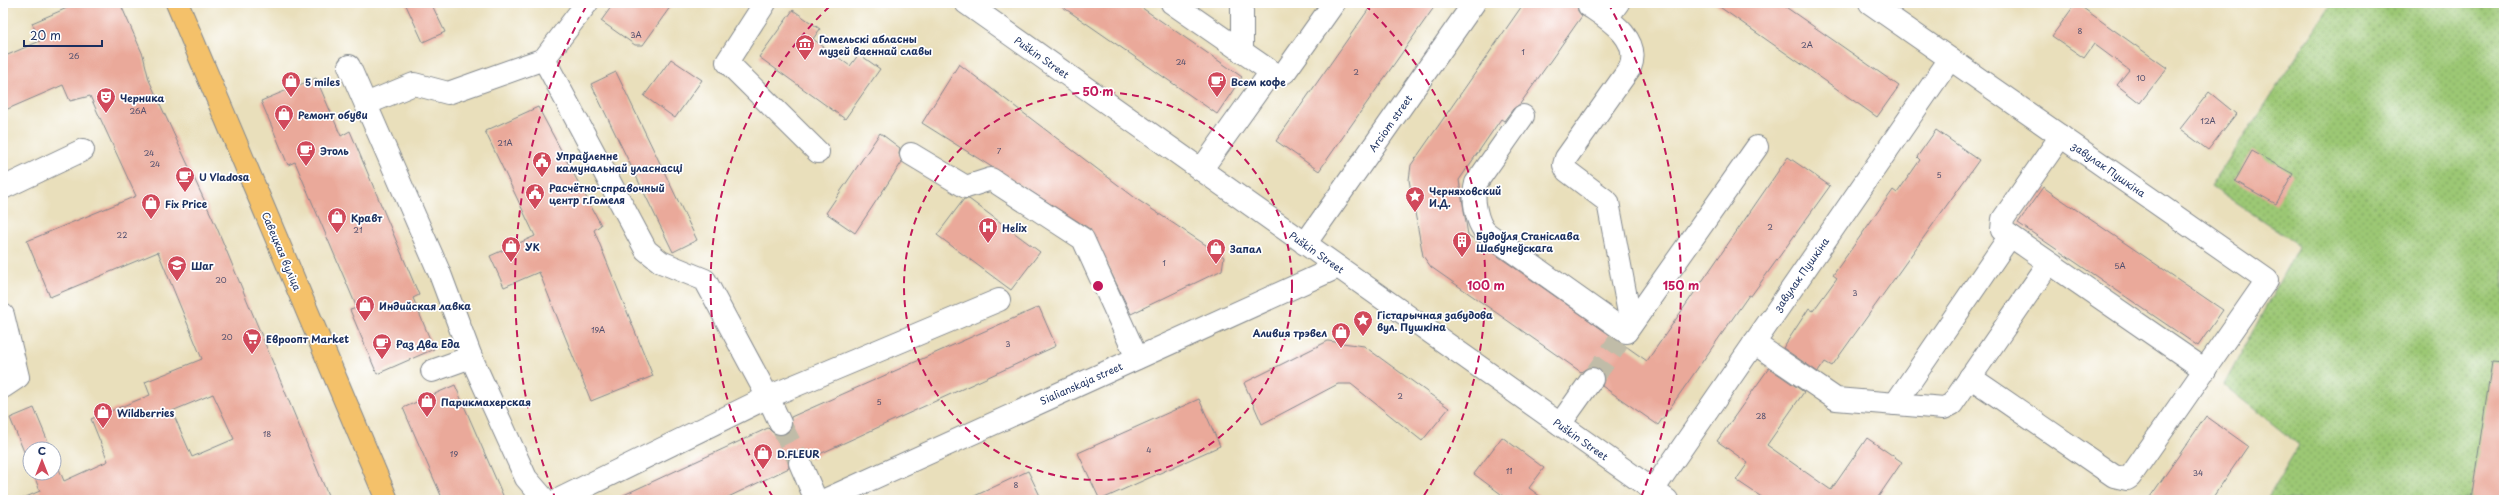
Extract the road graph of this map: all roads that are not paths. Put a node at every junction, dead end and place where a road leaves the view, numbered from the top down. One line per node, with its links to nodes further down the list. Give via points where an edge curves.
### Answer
1 (177, 3): 47 (main road, Савецкая вуліца)
2 (587, 3): 13 (street)
3 (765, 3): 22 (street, via 727,62)
4 (966, 3): 24 (street, Puškin Street)
5 (1172, 3): 12 (street)
6 (1242, 3): 12 (street)
7 (1334, 3): 16 (street, via 1283,74)
8 (1474, 3): 27 (street, Arciom street)
9 (1870, 3): 14 (street, завулак Пушкіна)
10 (1589, 6): 11 (street)
11 (1612, 11): 32 (street, via 1632,51 1632,63 1564,164 1567,171 1608,202)
12 (1242, 52): 16 (street)
13 (544, 59): 17 (street, via 448,93 414,84); 41 (street, via 646,250 661,262 705,280)
14 (1950, 59): 19 (street, завулак Пушкіна); 33 (street, завулак Пушкіна)
15 (349, 66): 17 (street)
16 (1271, 72): 24 (street)
17 (366, 104): 34 (street, via 440,274)
18 (1523, 116): 32 (street, via 1476,183 1475,196 1480,226)
19 (2062, 136): 26 (street, via 2003,219 2002,230); 36 (street, завулак Пушкіна, via 2267,280)
20 (1757, 147): 32 (street)
21 (83, 150): 25 (street)
22 (818, 152)
23 (911, 154): 35 (street, via 966,187 991,179 1083,239)
24 (1201, 170): 27 (street, Puškin Street)
25 (3, 188)
26 (2010, 236): 28 (street); 42 (street)
27 (1305, 244): 29 (street, Puškin Street)
28 (2049, 263): 36 (street); 38 (street)
29 (1338, 266): 35 (street, Sialianskaja street); 44 (street, Puškin Street)
30 (999, 300): 41 (street)
31 (3, 315): 40 (street, via 18,377)
32 (1625, 332)
33 (1754, 343): 42 (street, via 1836,399); 46 (street, завулак Пушкіна)
34 (471, 357): 37 (street); 48 (street, via 526,478)
35 (1137, 358): 51 (street, Sialianskaja street)
36 (2205, 370): 38 (street, via 2130,476 2123,479 2114,476)
37 (432, 371)
38 (1970, 377): 42 (street, via 1948,407)
39 (1592, 379): 44 (street)
40 (3, 387)
41 (768, 397): 43 (street); 49 (street)
42 (1894, 404)
43 (780, 422)
44 (1560, 424): 46 (street, Puškin Street)
45 (800, 463): 50 (street)
46 (1660, 495)
47 (387, 500)
48 (545, 500)
49 (558, 500)
50 (816, 500)
51 (825, 500)

